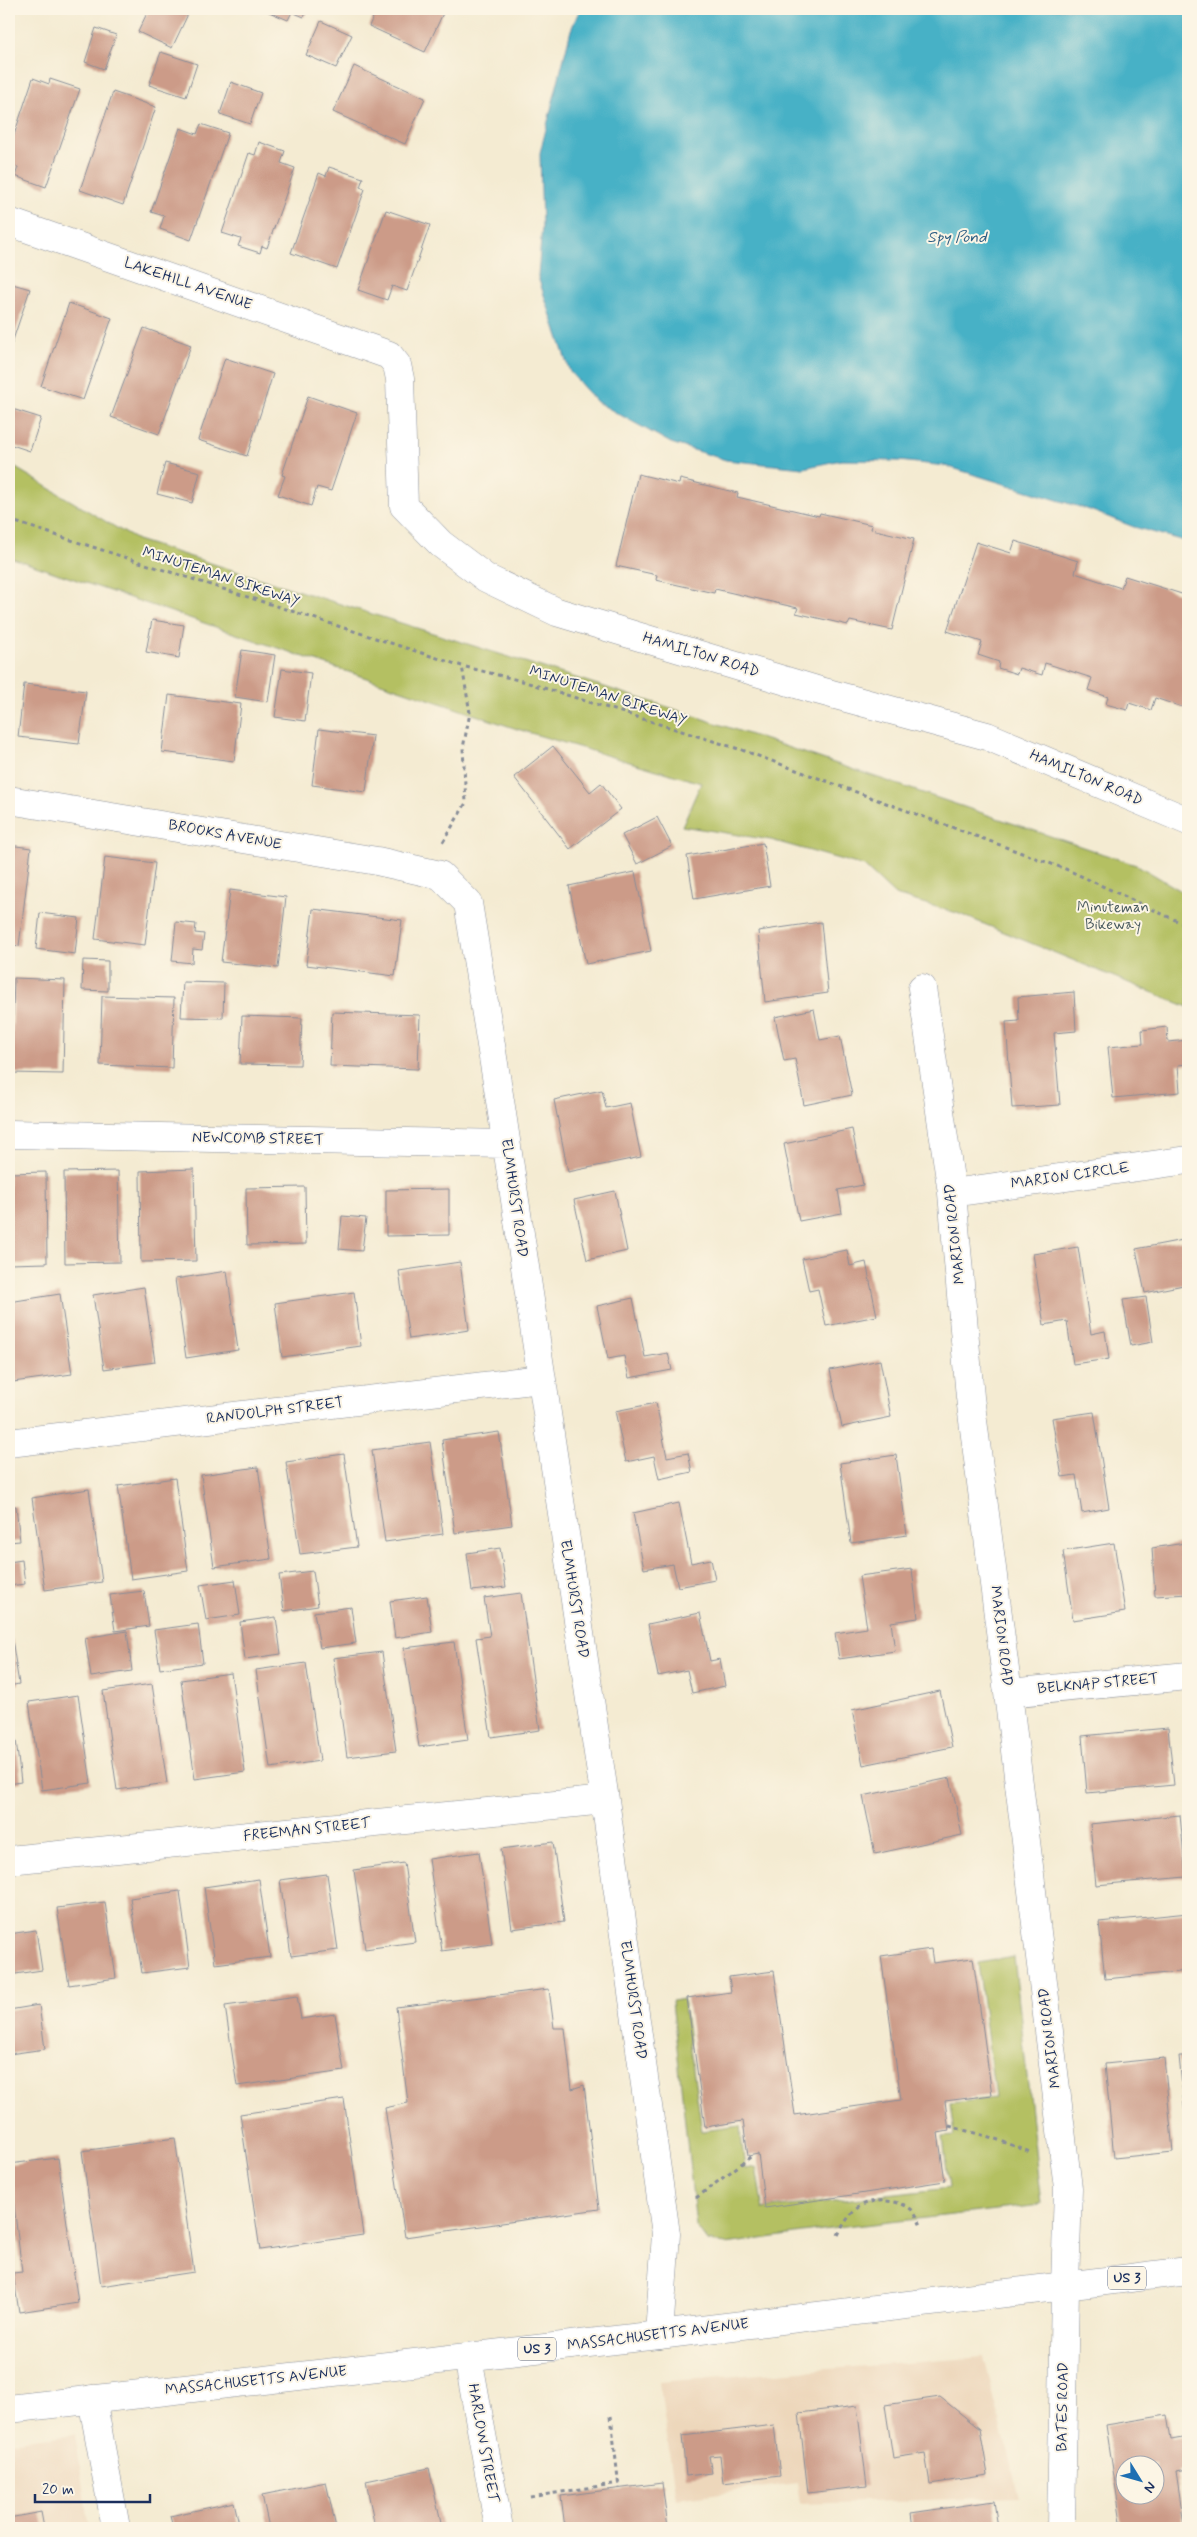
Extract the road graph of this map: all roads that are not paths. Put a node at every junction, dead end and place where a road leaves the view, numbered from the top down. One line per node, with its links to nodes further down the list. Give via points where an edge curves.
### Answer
1 (9, 222): 2 (main road, LAKEHILL AVENUE)
2 (367, 346): 4 (main road, HAMILTON ROAD, via 389,355 397,365 404,506 441,544 486,578 557,612 813,689 987,736)
3 (9, 800): 5 (main road, BROOKS AVENUE, via 377,861)
4 (1188, 821)
5 (440, 876): 8 (main road, ELMHURST ROAD, via 468,903)
6 (922, 988): 10 (main road, MARION ROAD)
7 (9, 1134): 8 (main road, NEWCOMB STREET)
8 (506, 1144): 11 (main road, ELMHURST ROAD)
9 (1188, 1160): 10 (main road, MARION CIRCLE)
10 (952, 1193): 14 (main road, MARION ROAD, via 970,1397)
11 (541, 1379): 12 (main road, RANDOLPH STREET); 15 (main road, ELMHURST ROAD)
12 (9, 1443)
13 (1188, 1676): 14 (main road, BELKNAP STREET)
14 (1008, 1693): 18 (main road, MARION ROAD, via 1068,2188)
15 (605, 1800): 16 (main road, FREEMAN STREET); 19 (main road, ELMHURST ROAD, via 666,2234)
16 (9, 1860)
17 (1188, 2271): 18 (main road, MASSACHUSETTS AVENUE / US 3)
18 (1065, 2286): 19 (main road, MASSACHUSETTS AVENUE / US 3); 25 (main road, BATES ROAD)
19 (659, 2335): 20 (main road, MASSACHUSETTS AVENUE / US 3)
20 (468, 2357): 21 (main road, MASSACHUSETTS AVENUE / US 3); 24 (main road, HARLOW STREET)
21 (92, 2399): 22 (main road, MASSACHUSETTS AVENUE / US 3); 23 (main road)
22 (9, 2409)
23 (116, 2528)
24 (499, 2528)
25 (1061, 2528)

